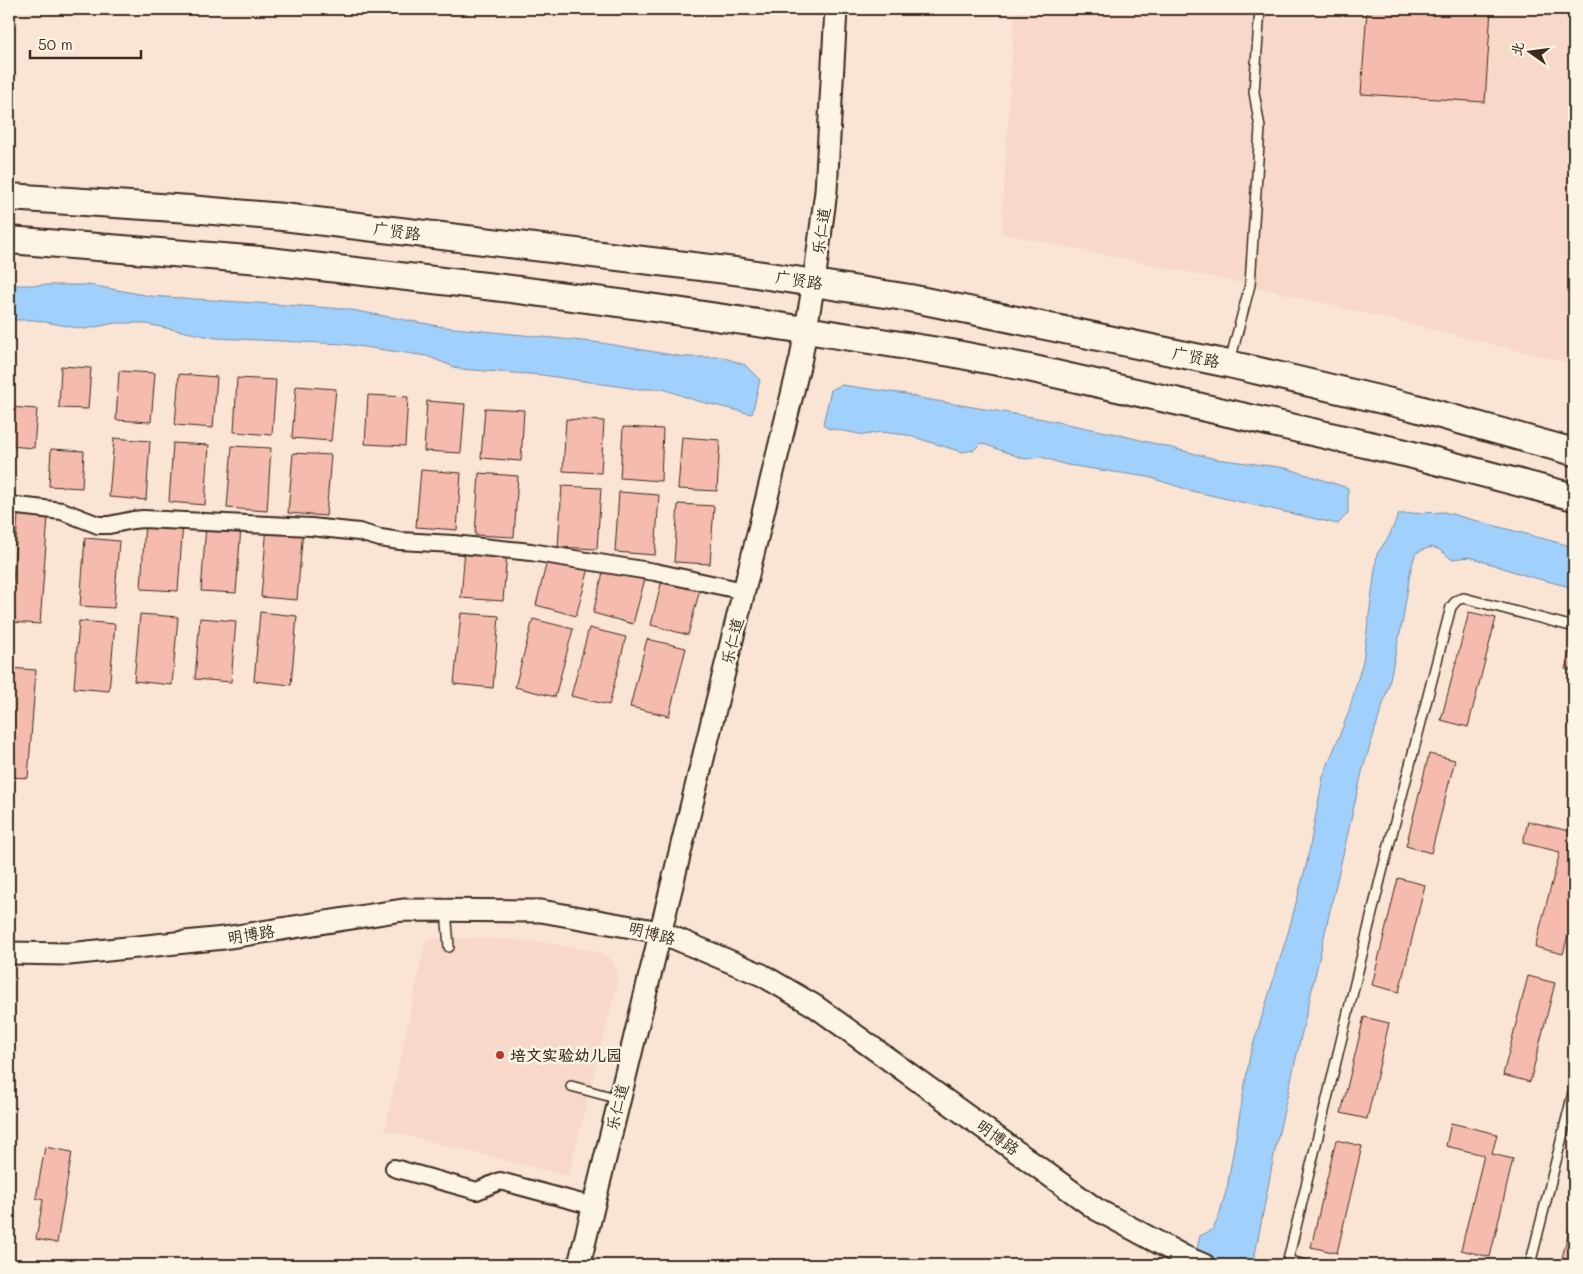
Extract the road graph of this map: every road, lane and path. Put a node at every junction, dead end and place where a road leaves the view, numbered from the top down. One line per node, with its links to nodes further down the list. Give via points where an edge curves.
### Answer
1 (836, 9): 5 (street, 乐仁道, via 826,191)
2 (1260, 9): 7 (lane, via 1254,92 1260,128 1250,285)
3 (9, 197): 5 (main road, 广贤路, via 283,217)
4 (9, 240): 6 (main road, via 260,260 474,284)
5 (814, 282): 6 (street, 乐仁道); 7 (main road, 广贤路, via 910,298)
6 (806, 330): 9 (main road, via 1029,368 1405,453); 11 (street, 乐仁道)
7 (1229, 364): 8 (main road, 广贤路, via 1412,407)
8 (1574, 452)
9 (1574, 497)
10 (9, 505): 11 (street, via 62,511 98,525 143,519 311,528 359,532 400,541 531,552 655,572)
11 (744, 591): 14 (street, 乐仁道)
12 (1574, 627): 24 (lane, via 1464,598 1451,607 1381,876 1288,1260)
13 (446, 910): 14 (street, 明博路, via 540,911); 15 (lane); 16 (street, 明博路, via 403,910 224,938 69,954)
14 (660, 932): 19 (street, 乐仁道); 22 (street, 明博路, via 762,975 815,1006 1096,1209)
15 (449, 947)
16 (9, 953)
17 (571, 1086): 19 (lane)
18 (1574, 1089): 25 (lane)
19 (620, 1099): 21 (street, 乐仁道)
20 (394, 1168): 21 (street, via 478,1191 500,1180)
21 (593, 1206): 23 (street, 乐仁道)
22 (1195, 1261)
23 (578, 1265)
24 (1305, 1265)
25 (1530, 1265)

